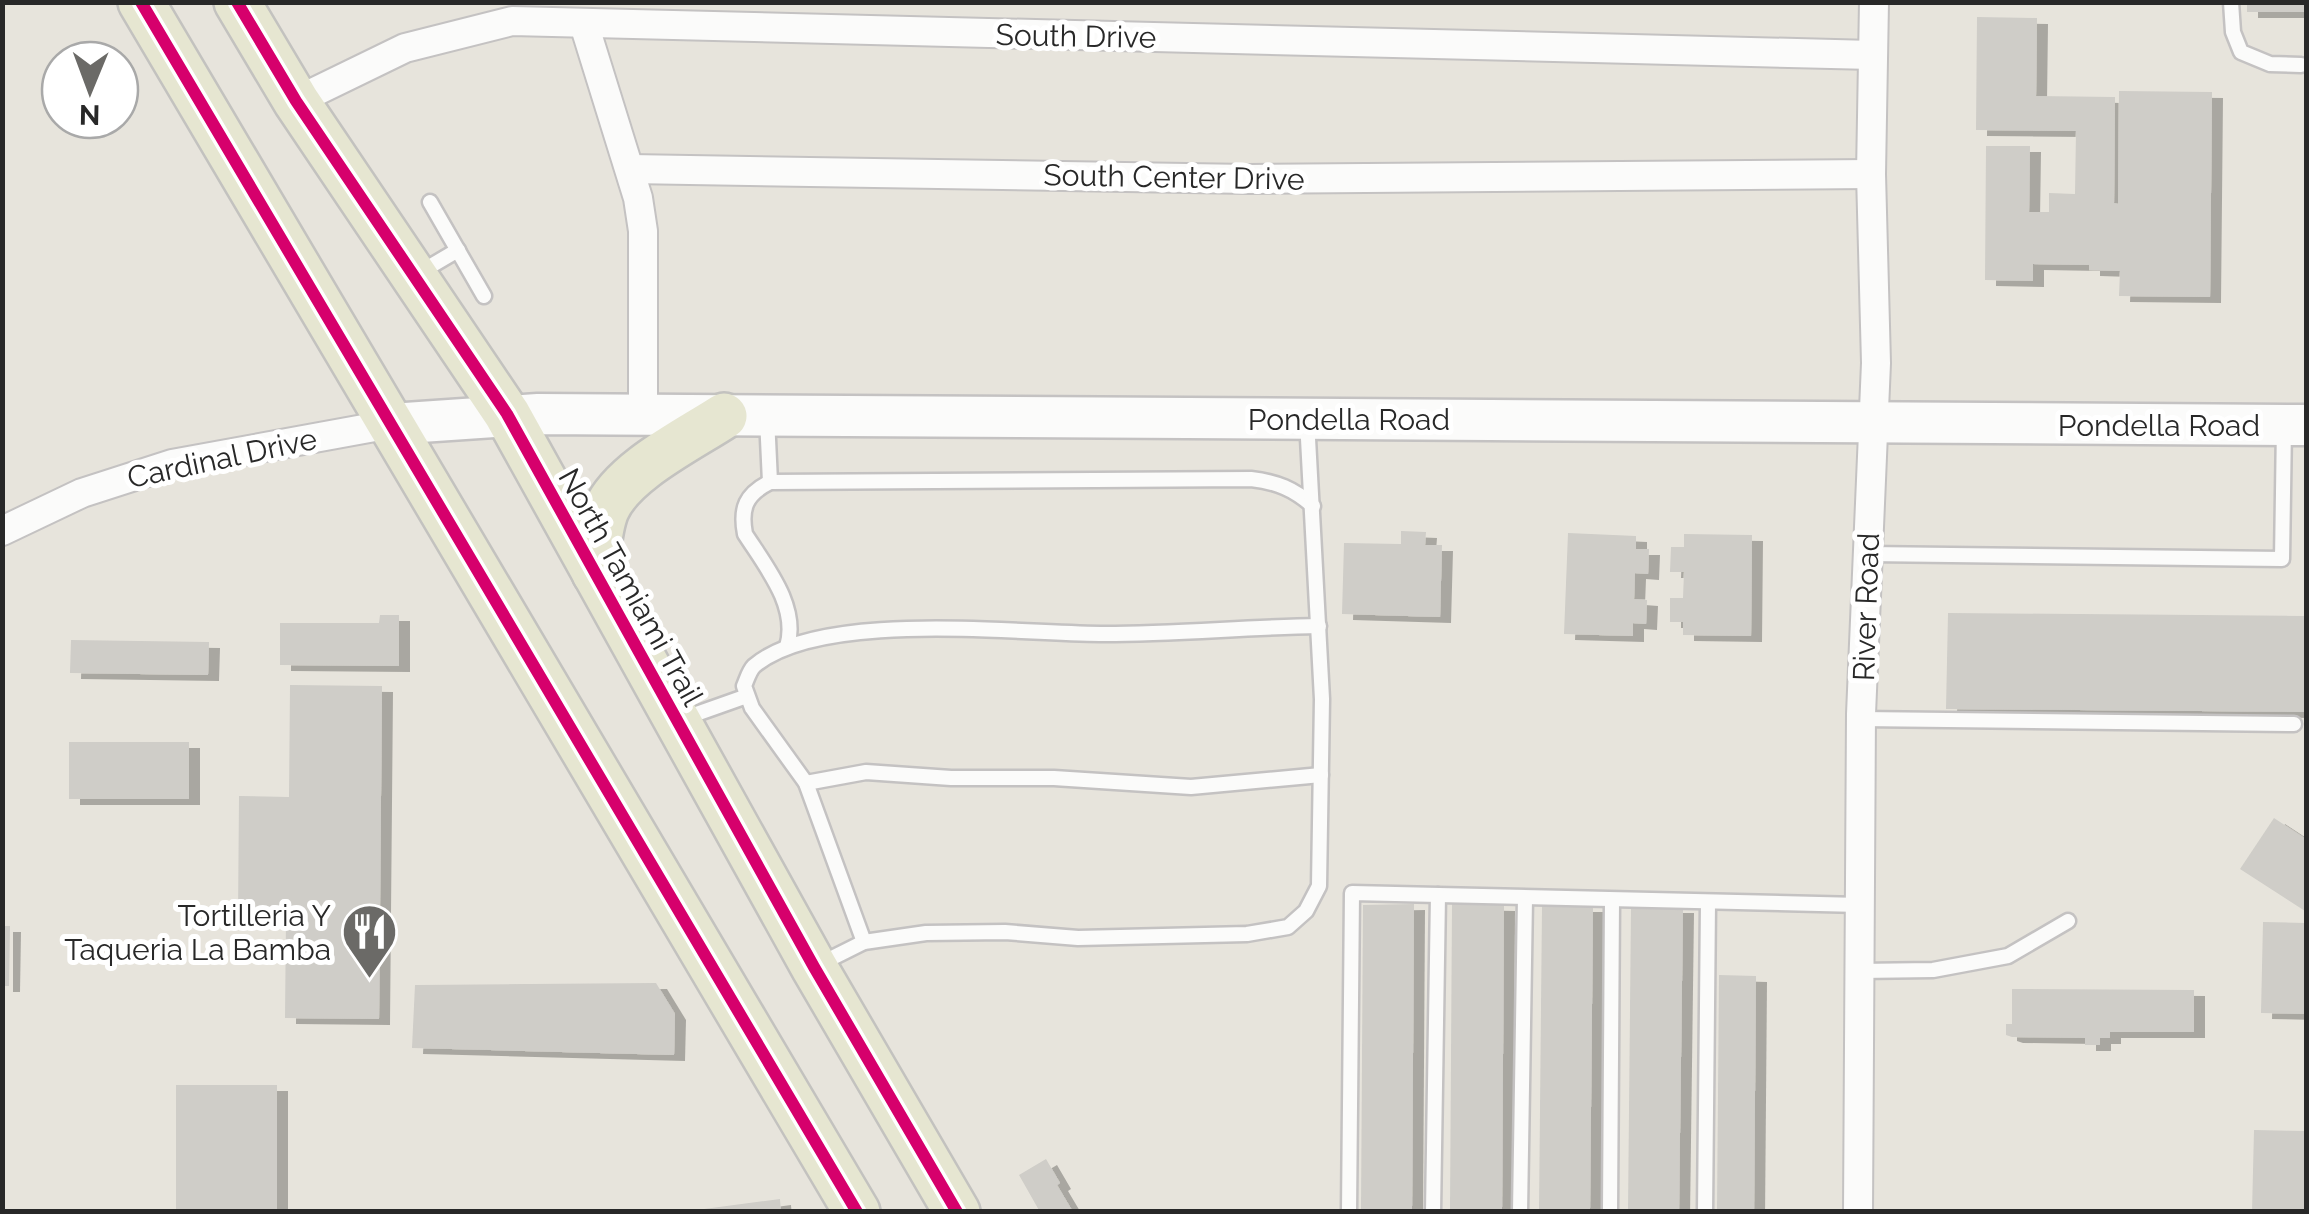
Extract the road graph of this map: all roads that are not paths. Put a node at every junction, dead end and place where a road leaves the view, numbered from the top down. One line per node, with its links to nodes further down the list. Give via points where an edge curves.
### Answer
1 (141, 2): 20 (main road)
2 (237, 2): 8 (main road, North Tamiami Trail)
3 (1874, 2): 6 (street, River Road)
4 (2232, 2): 7 (lane, via 2240,52 2270,64)
5 (584, 24): 6 (street, South Drive); 8 (street, South Drive, via 512,21 405,48); 9 (street)
6 (1873, 55): 10 (street, River Road)
7 (2302, 65)
8 (296, 101): 13 (main road, North Tamiami Trail)
9 (630, 169): 10 (street, South Center Drive, via 1249,179); 16 (street, via 643,231)
10 (1871, 174): 19 (street, River Road)
11 (430, 202): 12 (lane)
12 (458, 250): 13 (lane); 14 (lane)
13 (414, 276): 15 (main road, North Tamiami Trail)
14 (484, 296)
15 (507, 414): 16 (main road, Pondella Road); 20 (main road, Pondella Road); 26 (main road, North Tamiami Trail)
16 (643, 415): 17 (main road, Pondella Road)
17 (745, 416): 18 (main road, Pondella Road); 22 (lane); 26 (main road, via 622,484 601,526)
18 (1307, 419): 19 (main road, Pondella Road); 23 (lane)
19 (1873, 423): 21 (main road, Pondella Road); 25 (street, River Road)
20 (391, 424): 24 (street, Cardinal Drive, via 172,464 82,493); 44 (main road)
21 (2295, 425): 25 (lane, via 2282,560)
22 (770, 482): 23 (lane, via 1251,480 1274,482); 28 (lane, via 743,505 742,521 789,611)
23 (1313, 506): 27 (lane)
24 (2, 531)
25 (1868, 554): 30 (street, River Road)
26 (595, 573): 31 (main road, North Tamiami Trail)
27 (1319, 626): 28 (lane, via 1108,634 880,630); 33 (lane)
28 (787, 647): 29 (lane, via 751,668 744,686)
29 (748, 696): 31 (lane); 34 (lane)
30 (1861, 719): 32 (lane); 39 (street, River Road)
31 (677, 721): 42 (main road, North Tamiami Trail)
32 (2294, 724)
33 (1322, 774): 34 (lane, via 1224,786 866,772); 41 (lane, via 1319,886 1306,911 1288,926 1247,934 1078,938 926,933)
34 (806, 783): 41 (lane)
35 (1438, 896): 36 (lane); 46 (lane, via 1352,893); 47 (lane)
36 (1526, 898): 37 (lane); 48 (lane)
37 (1612, 900): 38 (lane); 49 (lane)
38 (1708, 903): 39 (lane); 50 (lane)
39 (1860, 904): 43 (street, River Road)
40 (2068, 921): 43 (lane, via 2008,956 1933,970)
41 (864, 942): 42 (lane)
42 (814, 967): 45 (main road, North Tamiami Trail)
43 (1860, 971): 51 (street, River Road)
44 (857, 1212)
45 (957, 1212)
46 (1349, 1212)
47 (1433, 1212)
48 (1520, 1212)
49 (1610, 1212)
50 (1704, 1212)
51 (1858, 1212)

